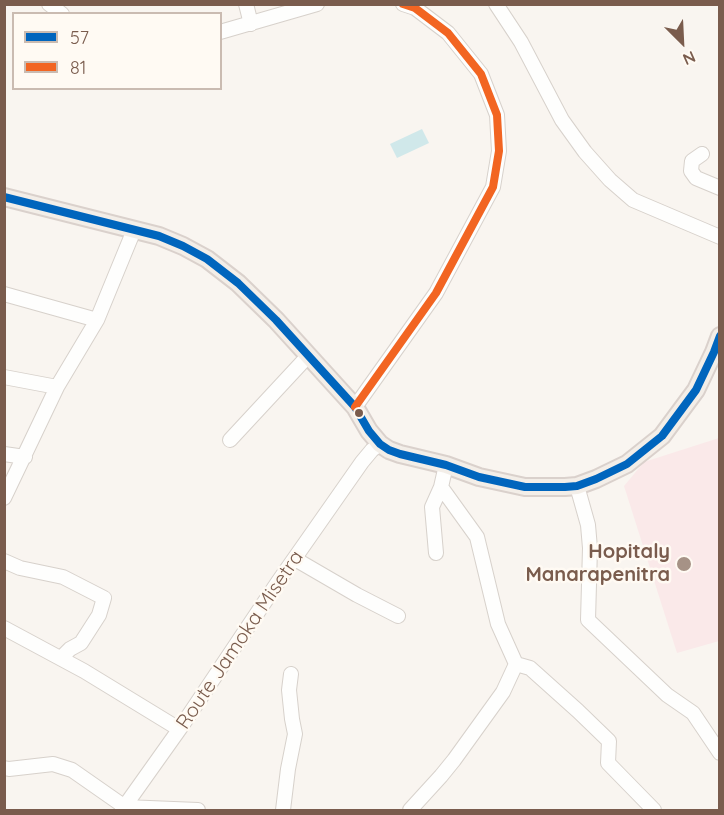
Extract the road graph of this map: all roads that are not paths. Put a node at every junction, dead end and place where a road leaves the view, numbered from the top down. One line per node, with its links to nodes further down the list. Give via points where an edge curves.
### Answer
1 (246, 4): 5 (street)
2 (317, 4): 5 (street)
3 (403, 4): 18 (street, via 415,8 448,33 481,74 497,115 499,151 493,187 436,293)
4 (496, 4): 11 (street, via 562,120 610,180 633,200)
5 (251, 24): 6 (street)
6 (222, 31)
7 (702, 154): 8 (street, via 692,161 691,171 696,178)
8 (720, 188)
9 (4, 197): 10 (main road)
10 (134, 230): 13 (street); 15 (main road, via 159,236 207,258 276,320)
11 (720, 237)
12 (4, 294): 13 (street)
13 (97, 320): 17 (street)
14 (720, 336): 24 (main road, via 696,390 662,436 627,464)
15 (308, 356): 18 (main road); 19 (street)
16 (4, 377): 17 (street)
17 (57, 387): 22 (street)
18 (355, 407): 20 (main road)
19 (230, 440)
20 (380, 444): 23 (main road, via 400,454); 28 (street, Route Jamoka Misetra, via 357,469)
21 (4, 454): 22 (street)
22 (25, 458): 26 (street)
23 (446, 465): 24 (main road, via 525,487); 25 (street)
24 (577, 486): 36 (street, via 590,549 588,620 667,695 693,713)
25 (441, 487): 27 (street, via 432,507); 33 (street, via 477,537 498,624)
26 (4, 498)
27 (436, 553)
28 (295, 559): 30 (street); 35 (street, Route Jamoka Misetra)
29 (4, 561): 32 (street, via 63,577 104,598 85,638)
30 (398, 616)
31 (4, 628): 32 (street)
32 (61, 658): 35 (street)
33 (516, 664): 41 (street, via 503,692 454,760); 42 (street, via 531,668 609,741 608,763)
34 (291, 674): 40 (street, via 295,734)
35 (179, 729): 38 (street, Route Jamoka Misetra)
36 (720, 753)
37 (4, 768): 38 (street, via 53,764 72,770)
38 (123, 809): 39 (street)
39 (198, 810)
40 (283, 810)
41 (410, 810)
42 (654, 810)

